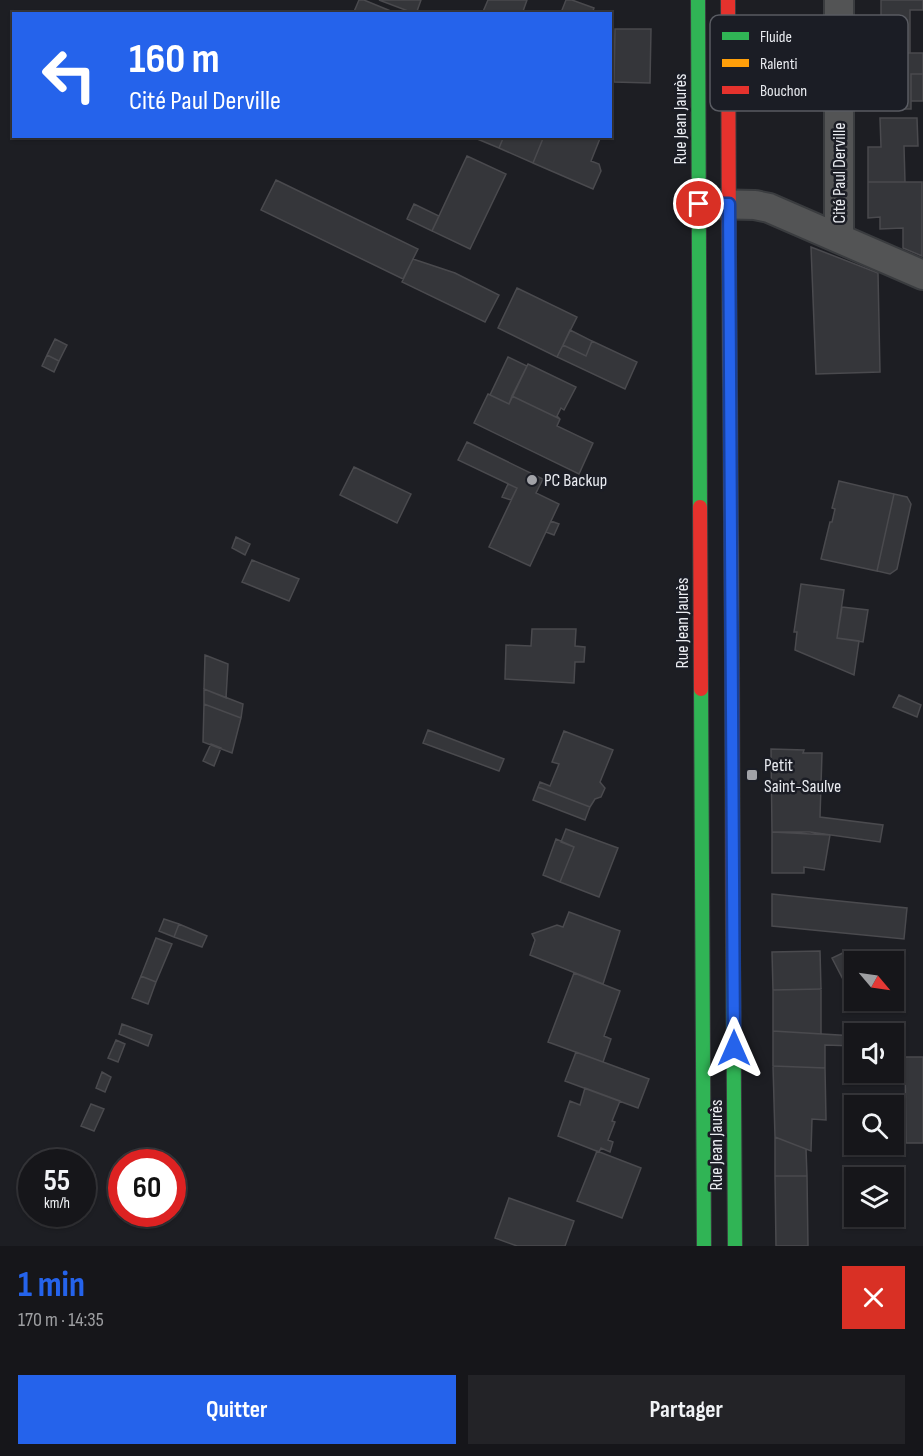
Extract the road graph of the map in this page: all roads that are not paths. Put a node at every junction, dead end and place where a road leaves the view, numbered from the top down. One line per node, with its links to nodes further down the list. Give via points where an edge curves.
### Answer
1 (698, 0): 4 (main road, Rue Jean Jaurès)
2 (729, 111): 5 (main road, Rue Jean Jaurès)
3 (839, 111): 6 (street, Cité Paul Derville)
4 (699, 204): 5 (street, Cité Paul Derville); 8 (main road, Rue Jean Jaurès)
5 (729, 204): 6 (street, Cité Paul Derville, via 768,208); 9 (main road, Rue Jean Jaurès)
6 (839, 238): 7 (street, Cité Paul Derville)
7 (923, 275)
8 (704, 1246)
9 (735, 1246)

